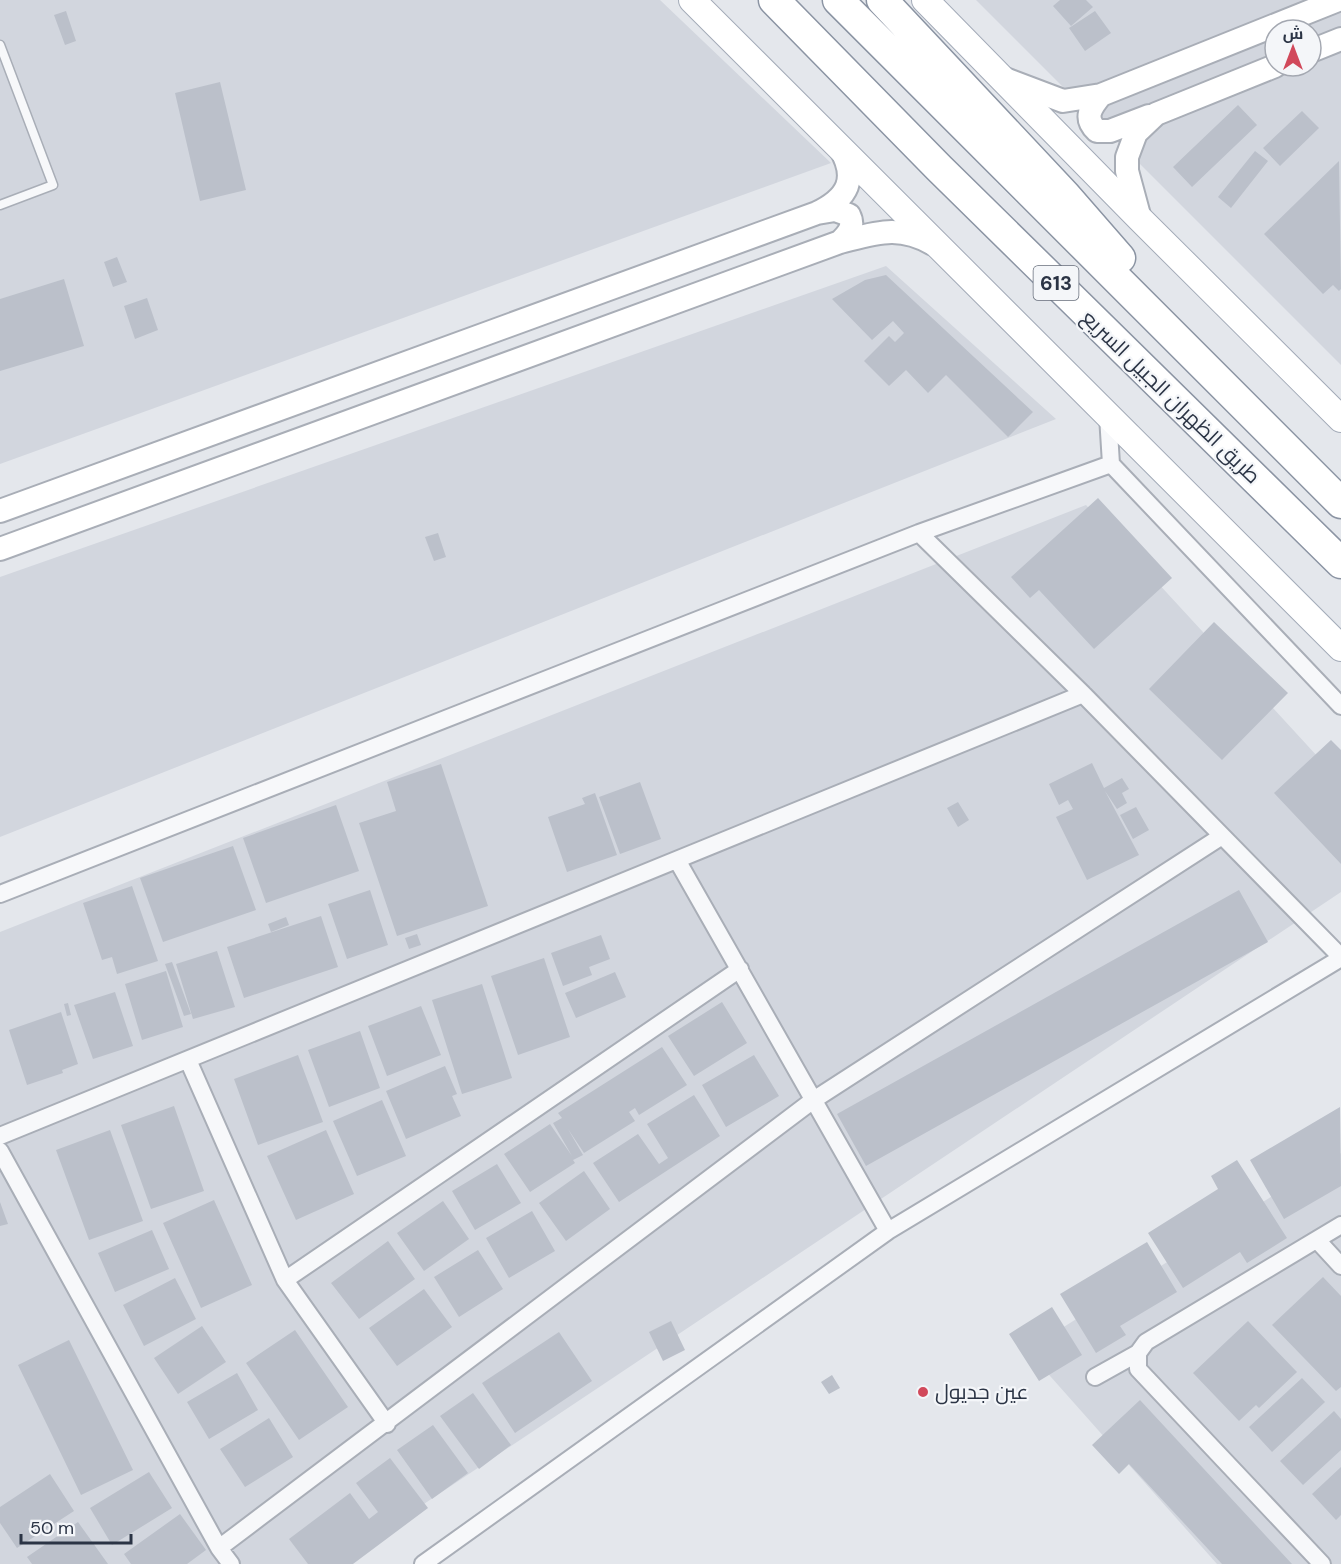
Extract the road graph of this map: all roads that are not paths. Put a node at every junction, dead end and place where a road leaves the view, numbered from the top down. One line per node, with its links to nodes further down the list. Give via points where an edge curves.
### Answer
1 (692, 0): 14 (main road)
2 (774, 0): 28 (highway, طريق الظهران الجبيل السريع / 613)
3 (838, 0): 22 (highway, طريق الظهران الجبيل السريع / 613)
4 (882, 0): 22 (highway, via 1066,196)
5 (925, 0): 11 (main road)
6 (1338, 0): 12 (street)
7 (1341, 39): 9 (street)
8 (0, 45): 15 (lane, via 53,185)
9 (1323, 46)
10 (1263, 71): 13 (street)
11 (1005, 79): 12 (street, via 1063,101); 17 (main road)
12 (1101, 95): 13 (street, via 1089,115 1097,131 1110,131)
13 (1156, 114): 17 (street, via 1136,133 1127,157 1130,189)
14 (838, 144): 16 (street, via 849,163 848,185 832,206); 19 (main road)
15 (0, 205)
16 (817, 213): 18 (street, via 835,210 849,215 850,230); 25 (street)
17 (1140, 219): 21 (main road)
18 (840, 242): 19 (street, via 895,231 916,234); 27 (street)
19 (947, 252): 20 (main road)
20 (1108, 416): 23 (street); 29 (main road)
21 (1341, 419)
22 (1282, 447): 24 (highway, طريق الظهران الجبيل السريع / 613)
23 (1111, 465): 26 (street); 31 (street)
24 (1341, 503)
25 (0, 511)
26 (919, 533): 30 (street); 34 (street)
27 (0, 549)
28 (1341, 563)
29 (1341, 648)
30 (1083, 694): 32 (street); 33 (street)
31 (1341, 706)
32 (1222, 836): 35 (street); 38 (street)
33 (677, 860): 36 (street); 37 (street)
34 (0, 894)
35 (1341, 958): 42 (street)
36 (740, 969): 38 (street); 45 (street)
37 (188, 1060): 39 (street); 45 (street)
38 (813, 1101): 42 (street); 48 (street)
39 (0, 1136)
40 (0, 1151): 49 (street)
41 (1341, 1225): 43 (street)
42 (888, 1231): 51 (street)
43 (1317, 1240): 44 (street); 46 (street, via 1146,1342)
44 (1341, 1266)
45 (285, 1280): 48 (street)
46 (1138, 1353): 47 (street); 52 (street, via 1138,1369)
47 (1095, 1377)
48 (387, 1424): 49 (street)
49 (219, 1548): 50 (street)
50 (231, 1564)
51 (423, 1564)
52 (1322, 1564)

